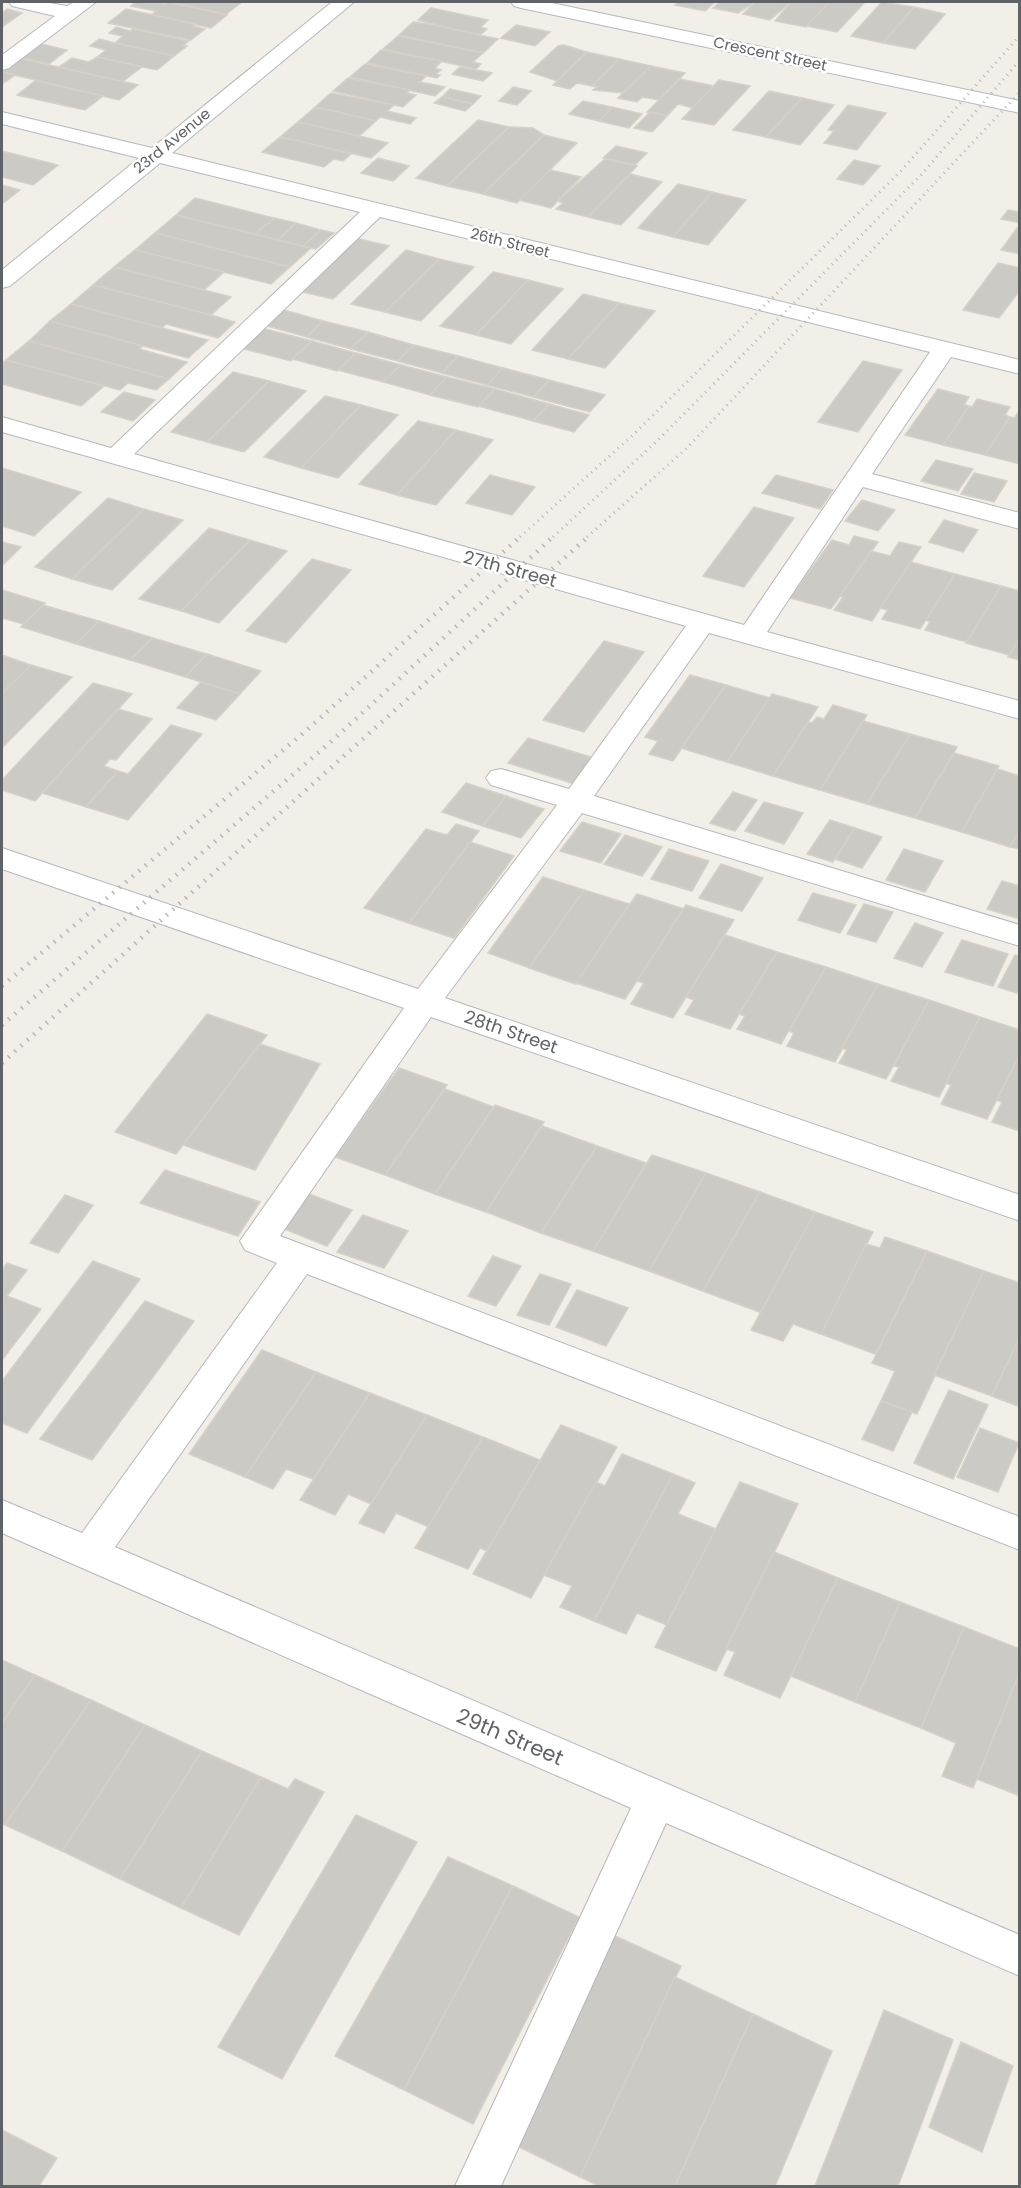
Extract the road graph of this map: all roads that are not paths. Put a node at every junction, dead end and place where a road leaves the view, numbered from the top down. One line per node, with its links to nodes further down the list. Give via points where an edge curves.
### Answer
1 (19, 2): 4 (street)
2 (344, 2): 9 (street, 23rd Avenue)
3 (521, 2): 5 (street, Crescent Street)
4 (78, 7): 6 (street)
5 (595, 9): 7 (street, Crescent Street)
6 (2, 64)
7 (1020, 107)
8 (2, 118): 9 (street, 26th Street)
9 (155, 156): 10 (street, 26th Street); 11 (street, 23rd Avenue)
10 (375, 210): 12 (street, 26th Street); 15 (street)
11 (2, 281)
12 (944, 349): 13 (street, 26th Street); 16 (street)
13 (1020, 367)
14 (2, 424): 15 (street, 27th Street)
15 (116, 457): 18 (street, 27th Street)
16 (858, 478): 17 (street); 19 (street)
17 (1020, 521)
18 (703, 622): 19 (street, 27th Street); 22 (street)
19 (750, 636): 20 (street, 27th Street)
20 (1020, 710)
21 (501, 778): 22 (street)
22 (575, 801): 24 (street); 25 (street)
23 (2, 858): 25 (street, 28th Street)
24 (1020, 936)
25 (426, 1003): 26 (street, 28th Street); 27 (street, via 257,1241)
26 (1020, 1208)
27 (300, 1257): 29 (street); 30 (street)
28 (2, 1516): 30 (street, 29th Street)
29 (1020, 1534)
30 (88, 1555): 31 (street, 29th Street)
31 (656, 1800): 32 (street, 29th Street); 33 (street)
32 (1020, 1956)
33 (478, 2187)

